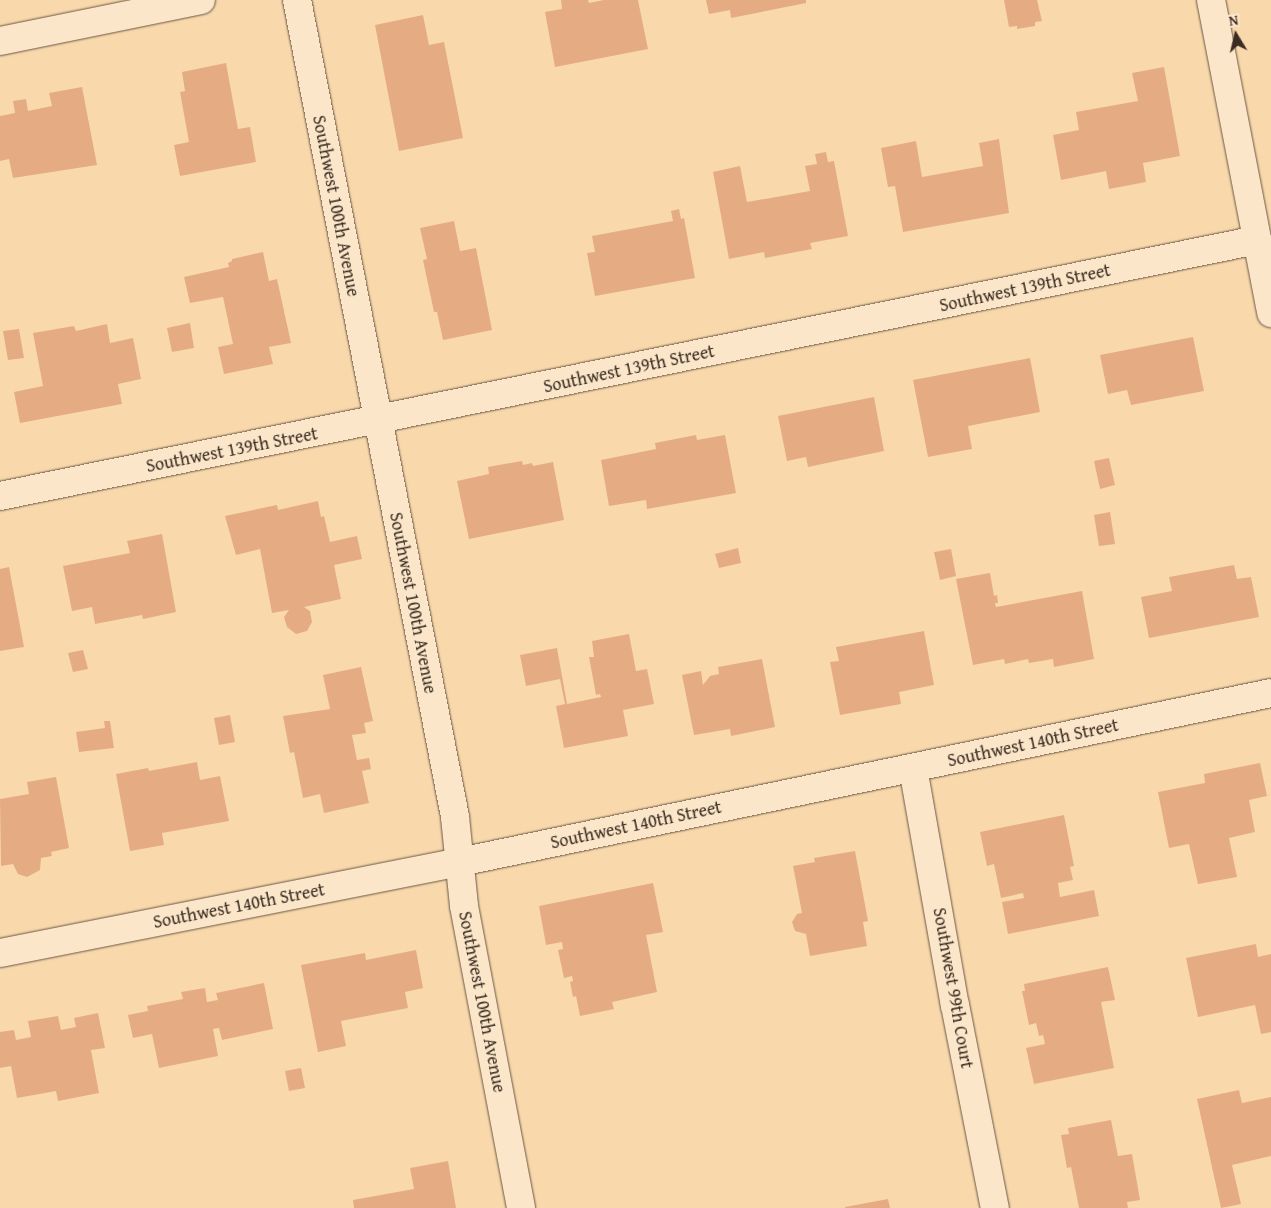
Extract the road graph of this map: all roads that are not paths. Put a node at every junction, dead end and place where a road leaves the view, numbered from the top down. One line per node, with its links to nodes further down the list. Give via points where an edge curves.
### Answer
1 (201, 0): 4 (street)
2 (296, 0): 7 (street, Southwest 100th Avenue)
3 (1211, 0): 5 (street)
4 (0, 41)
5 (1257, 240): 6 (street); 7 (street, Southwest 139th Street)
6 (1271, 313)
7 (377, 420): 8 (street, Southwest 139th Street); 11 (street, Southwest 100th Avenue, via 455,817)
8 (0, 496)
9 (1271, 692): 10 (street, Southwest 140th Street)
10 (913, 768): 11 (street, Southwest 140th Street); 14 (street, Southwest 99th Court)
11 (460, 862): 12 (street, Southwest 140th Street); 13 (street, Southwest 100th Avenue, via 464,906)
12 (0, 953)
13 (521, 1208)
14 (995, 1208)

